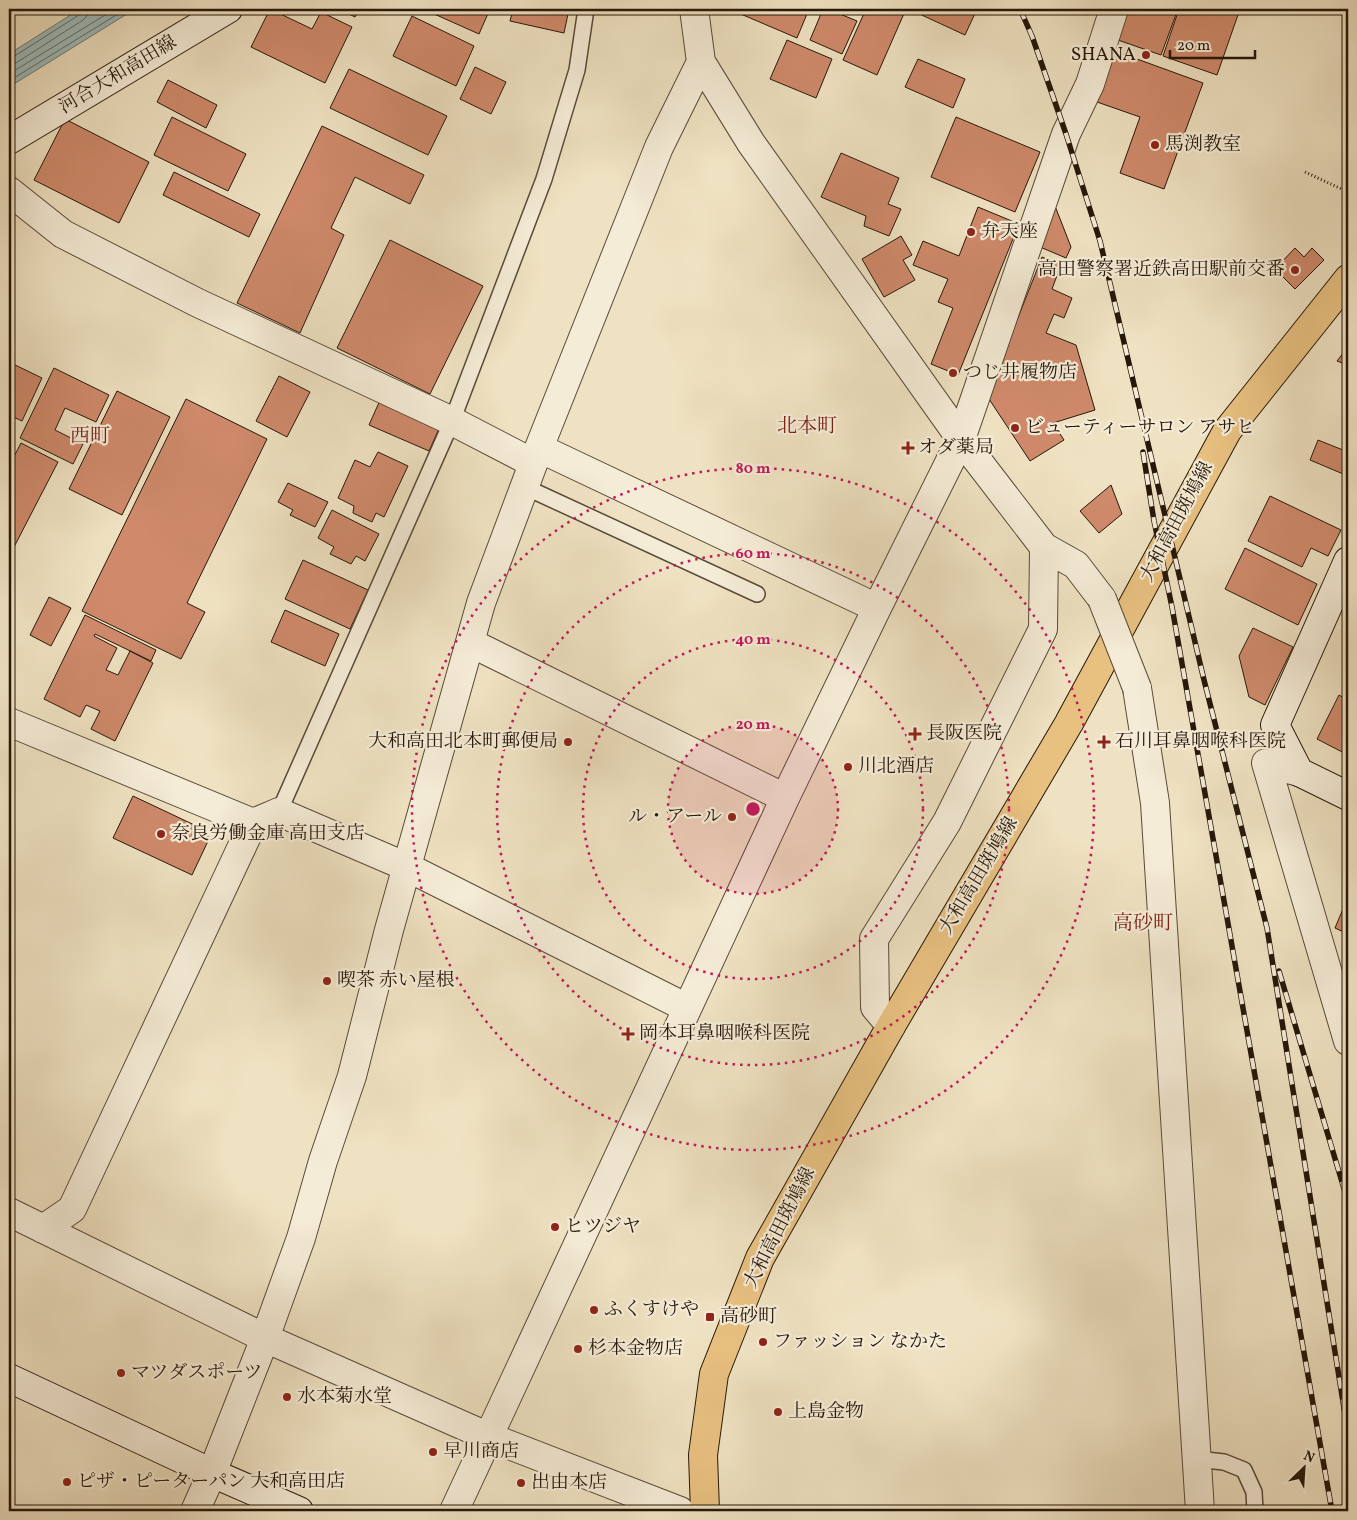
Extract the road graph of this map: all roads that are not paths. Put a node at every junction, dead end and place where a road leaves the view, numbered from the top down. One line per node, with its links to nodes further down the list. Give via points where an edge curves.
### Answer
1 (228, 9): 6 (street, 河合大和高田線)
2 (586, 9): 9 (lane, via 577,70 544,179)
3 (694, 9): 5 (street)
4 (1114, 9): 10 (street, via 1090,84 1066,134)
5 (700, 62): 10 (street, via 751,143); 11 (street, via 659,147)
6 (9, 140)
7 (9, 190): 9 (street, via 63,234 198,303)
8 (1348, 278): 25 (main road, 大和高田斑鳩線, via 1227,430 1069,723)
9 (452, 422): 11 (street); 21 (lane)
10 (961, 439): 12 (street); 15 (street)
11 (532, 466): 14 (lane); 15 (street); 16 (street, via 481,603)
12 (1044, 547): 25 (street, via 1043,629 947,822 874,939 875,1007); 32 (street, bridge, via 1076,565 1102,599 1137,688 1155,803)
13 (1348, 562): 18 (street, via 1275,725)
14 (757, 594)
15 (876, 608): 20 (street)
16 (471, 643): 20 (street); 23 (street)
17 (9, 722): 22 (street)
18 (1299, 772): 19 (street); 26 (street, via 1266,763)
19 (1348, 796)
20 (785, 798): 24 (street)
21 (279, 812): 22 (street); 23 (street)
22 (253, 823): 28 (street, via 72,1209)
23 (406, 867): 24 (street); 29 (street, via 352,1076 301,1238)
24 (687, 1008): 31 (street)
25 (891, 1026): 38 (main road, 大和高田斑鳩線, via 760,1258 714,1374 703,1455)
26 (1348, 1041)
27 (9, 1212): 28 (street)
28 (43, 1229): 29 (street)
29 (265, 1338): 31 (street); 33 (street)
30 (9, 1378): 33 (street)
31 (489, 1436): 36 (street); 37 (street)
32 (1196, 1459): 39 (street); 40 (lane, via 1224,1462 1244,1470 1254,1492)
33 (212, 1473): 34 (street); 35 (street)
34 (195, 1511)
35 (299, 1511)
36 (454, 1511)
37 (680, 1511)
38 (705, 1511)
39 (1200, 1511)
40 (1255, 1511)

